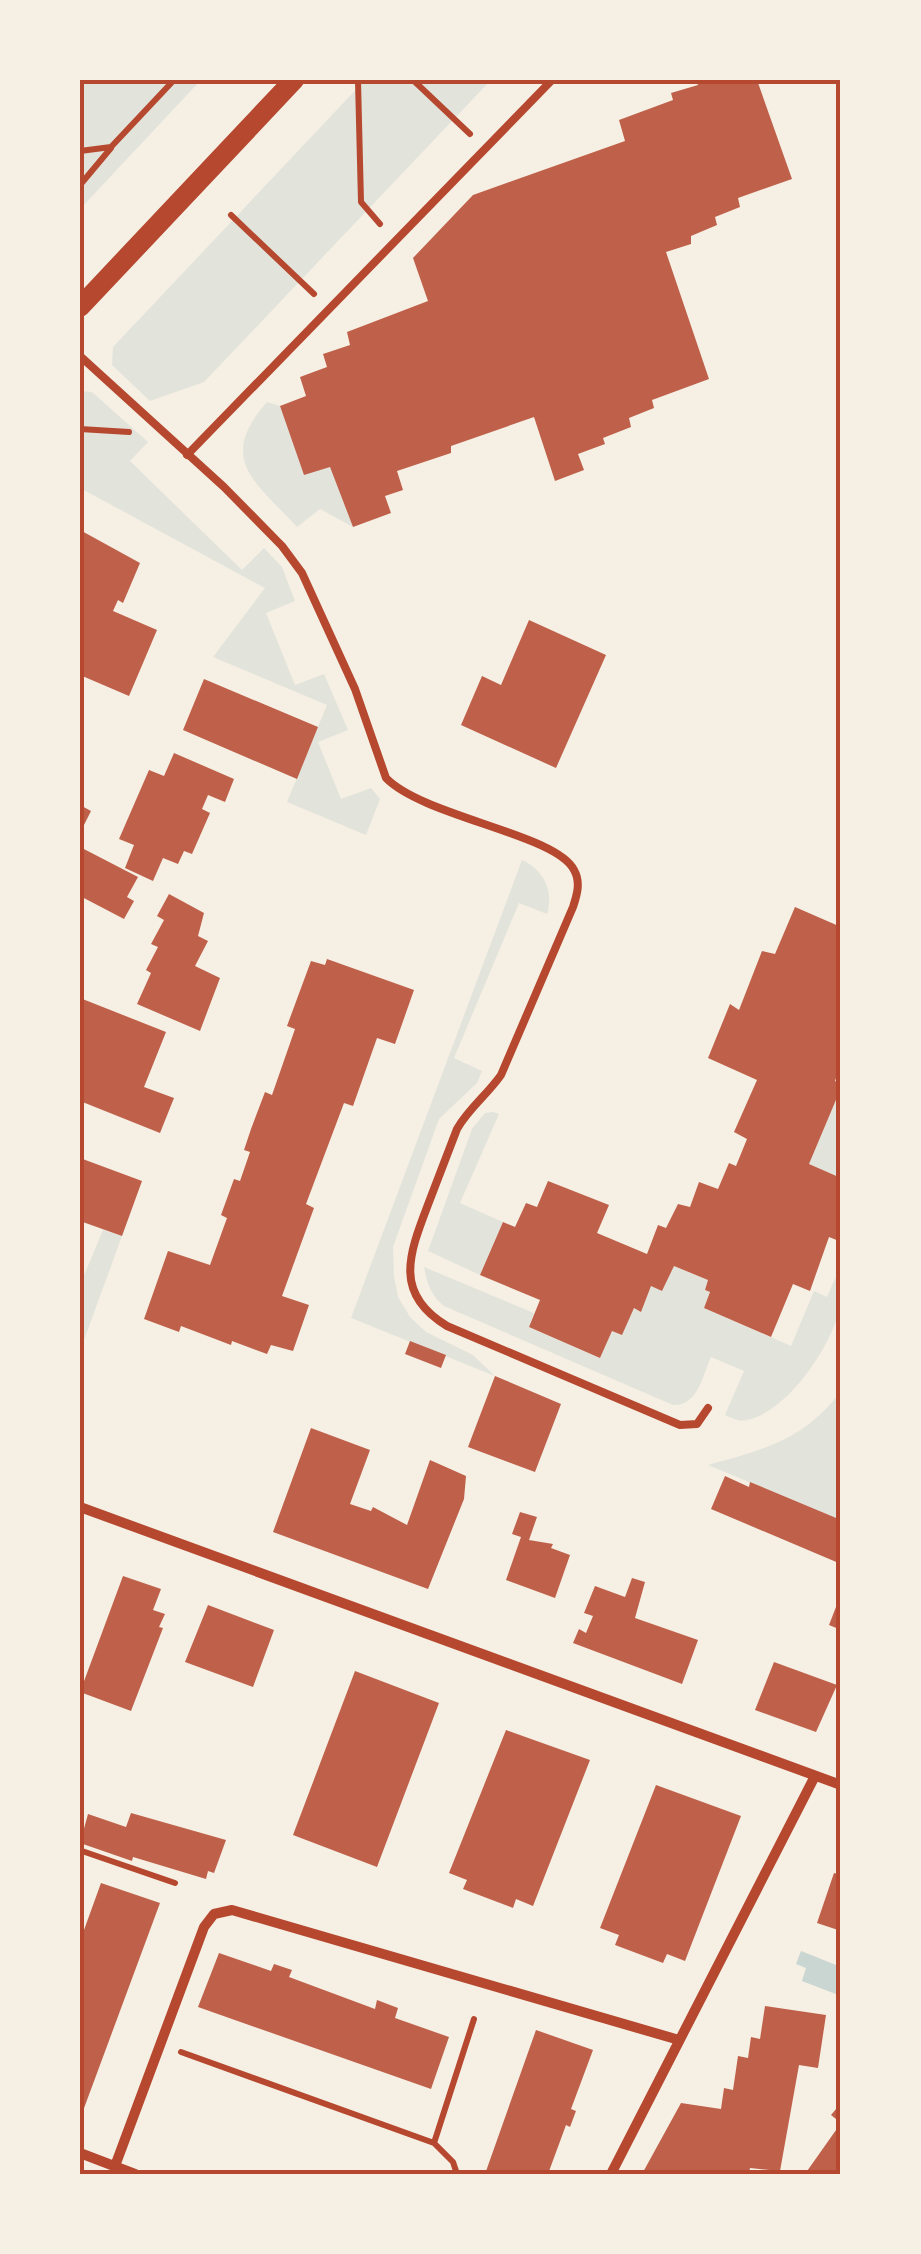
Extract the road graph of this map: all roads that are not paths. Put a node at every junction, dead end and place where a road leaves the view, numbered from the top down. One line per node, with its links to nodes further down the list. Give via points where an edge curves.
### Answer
1 (294, 80): 3 (main road)
2 (552, 80): 5 (lane)
3 (80, 306)
4 (80, 356): 5 (lane)
5 (187, 454): 6 (lane, via 302,572 386,778 485,827 546,846 576,871 573,908 500,1075 457,1128 412,1248 410,1276 420,1304 447,1326 680,1425 697,1424)
6 (708, 1408)
7 (80, 1507): 8 (street)
8 (816, 1776): 9 (street); 10 (street)
9 (841, 1786)
10 (679, 2040): 12 (street, via 232,1910 214,1914); 14 (street)
11 (80, 2153): 12 (street)
12 (115, 2166): 13 (street)
13 (134, 2174)
14 (610, 2174)

